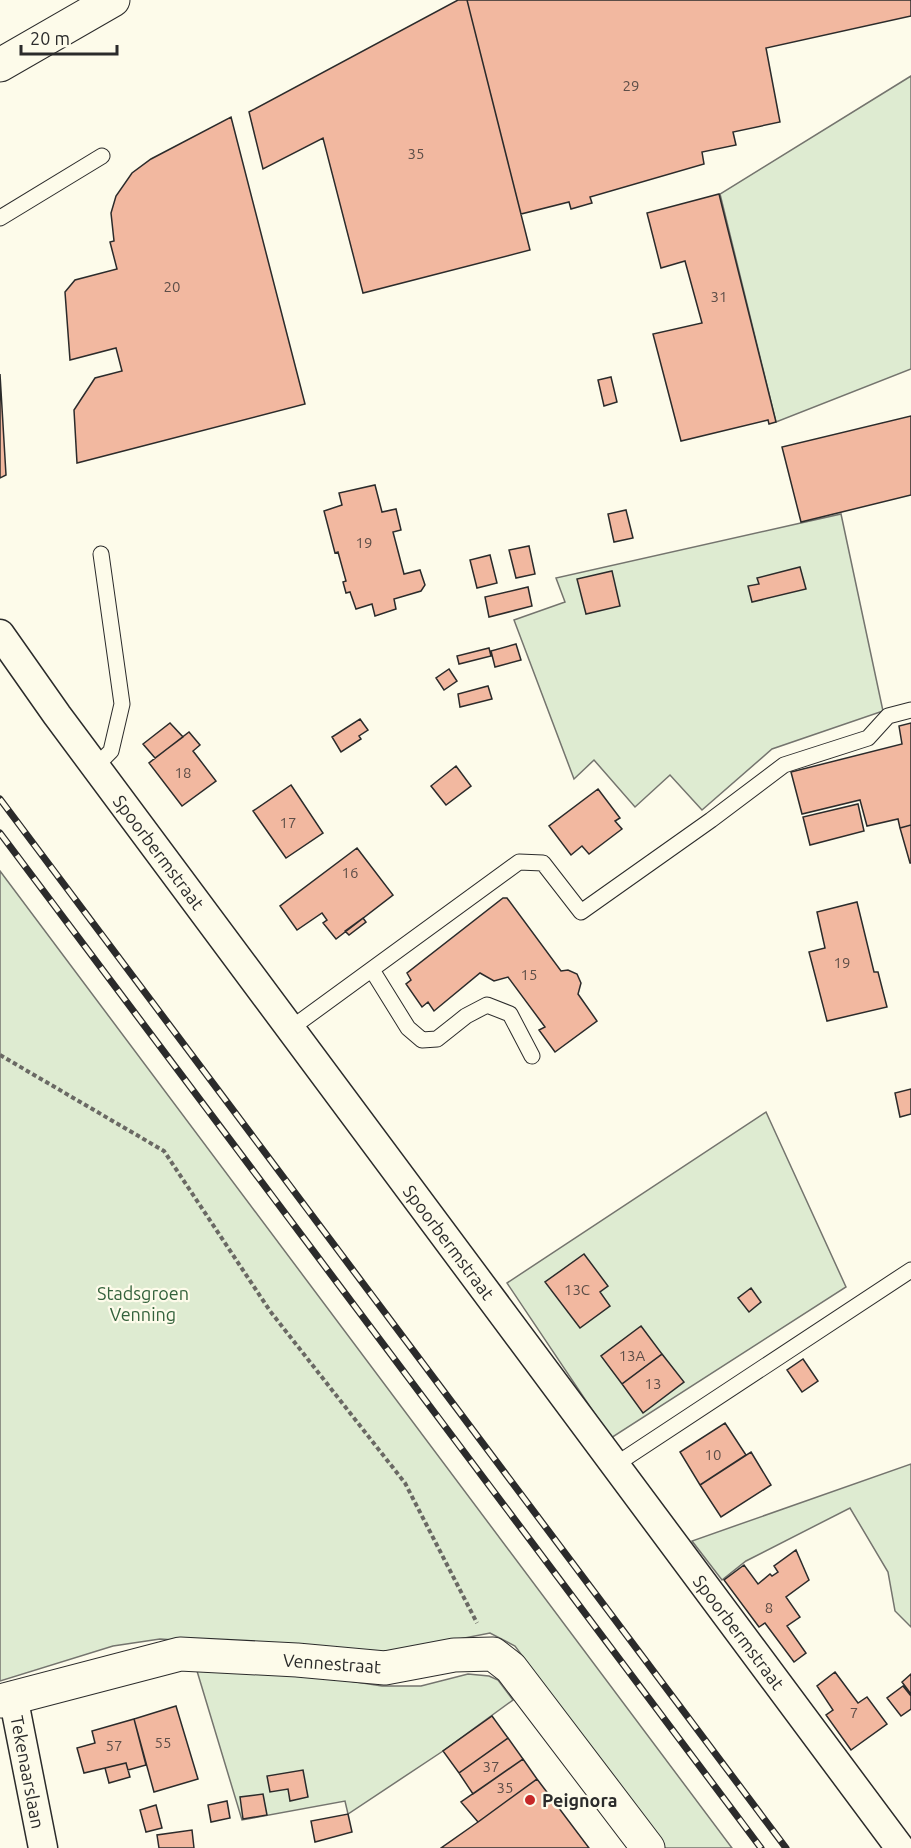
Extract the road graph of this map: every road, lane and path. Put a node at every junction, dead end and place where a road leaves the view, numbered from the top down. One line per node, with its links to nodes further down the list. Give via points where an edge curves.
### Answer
1 (113, 0): 2 (main road)
2 (0, 65)
3 (102, 156): 4 (lane)
4 (0, 218)
5 (101, 554): 8 (lane, via 122,704 111,751)
6 (0, 634): 8 (street, Spoorbermstraat)
7 (911, 710): 9 (lane, via 888,716 868,738 784,765 581,912 543,863 519,862)
8 (95, 767): 10 (street, Spoorbermstraat)
9 (372, 970): 10 (lane); 12 (lane, via 408,1028 422,1040 437,1040 466,1016 487,1005 510,1014)
10 (290, 1029): 14 (street, Spoorbermstraat)
11 (0, 1055): 15 (path, via 164,1151 270,1311 405,1483)
12 (532, 1056)
13 (911, 1270): 14 (lane)
14 (615, 1465): 19 (street, Spoorbermstraat)
15 (493, 1654): 16 (main road, Vennestraat, via 454,1655 385,1668 180,1654); 18 (main road, via 511,1668)
16 (7, 1699): 17 (street, Tekenaarslaan)
17 (43, 1848)
18 (648, 1848)
19 (900, 1848)

